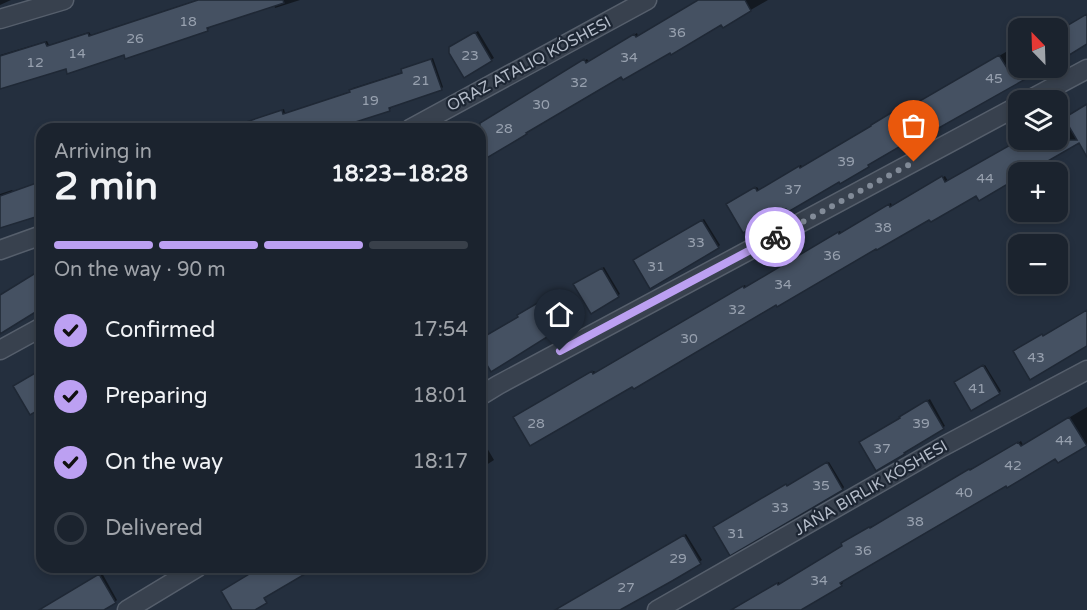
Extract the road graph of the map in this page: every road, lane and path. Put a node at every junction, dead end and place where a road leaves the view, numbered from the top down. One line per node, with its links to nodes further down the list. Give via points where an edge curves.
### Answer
1 (64, 0): 3 (street)
2 (647, 0): 7 (street)
3 (0, 19)
4 (1087, 69): 5 (street)
5 (1048, 90)
6 (1008, 111): 13 (street)
7 (421, 123)
8 (36, 237): 9 (street)
9 (0, 250)
10 (36, 330): 11 (street)
11 (0, 350)
12 (1087, 370): 16 (street, JAŃA BIRLIK KÓSHESI, via 942,447)
13 (486, 393)
14 (188, 573): 15 (street)
15 (127, 610)
16 (657, 610)

